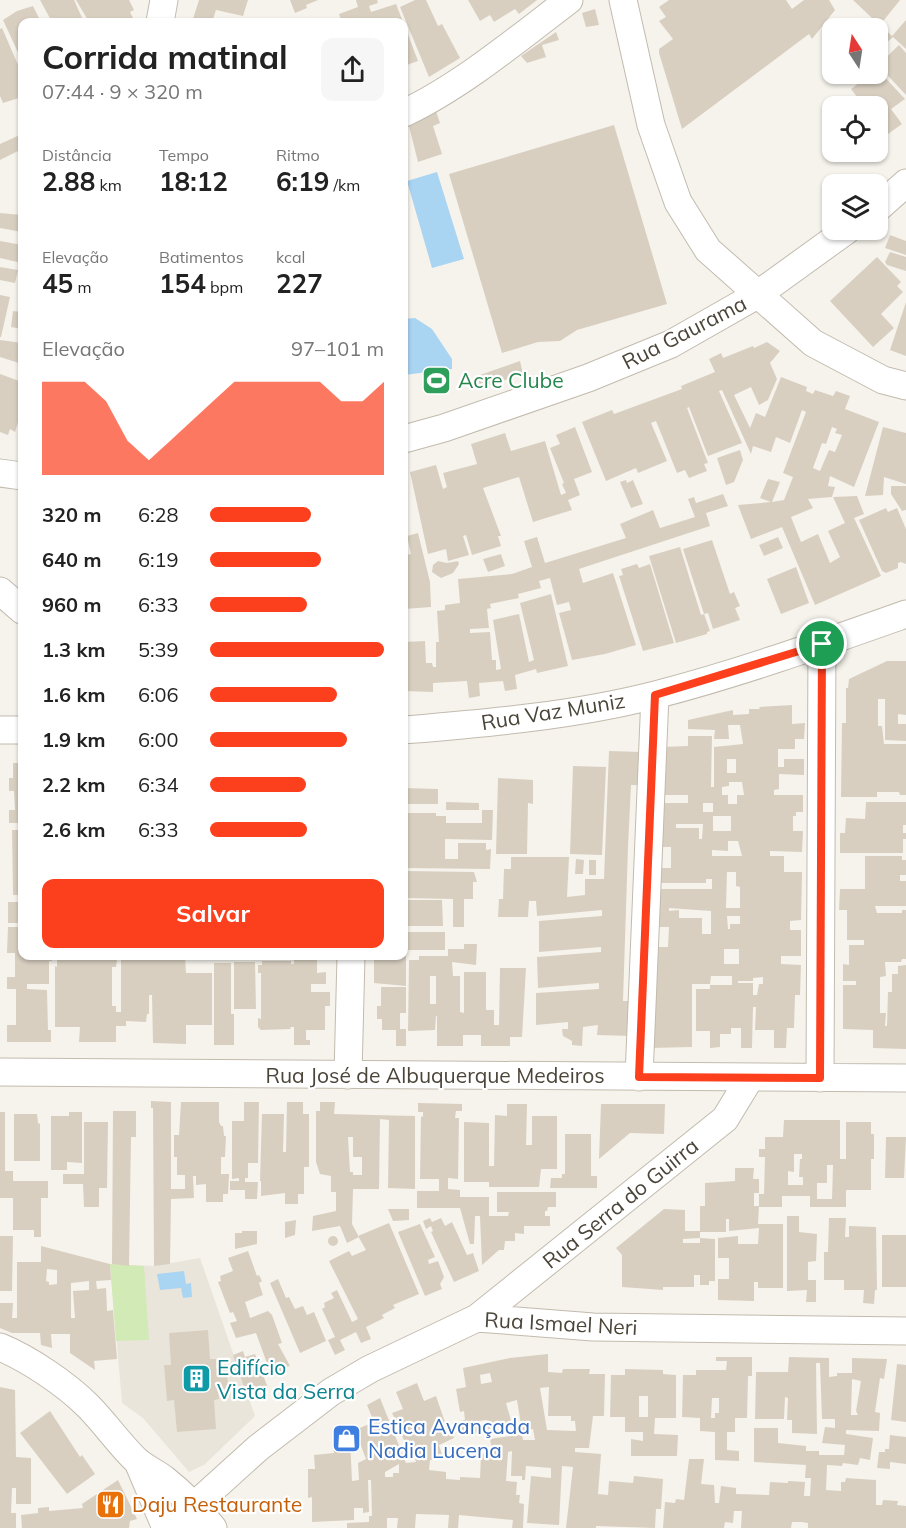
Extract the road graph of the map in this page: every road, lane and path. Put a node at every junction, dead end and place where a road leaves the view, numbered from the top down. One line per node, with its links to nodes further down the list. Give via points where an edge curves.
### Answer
1 (164, 0): 4 (street)
2 (569, 0): 5 (street, via 504,49)
3 (623, 0): 9 (street, via 651,124 678,202 708,250)
4 (161, 18)
5 (408, 111)
6 (906, 183): 7 (street)
7 (888, 199)
8 (833, 240): 9 (street, Rua Gaurama)
9 (757, 295): 10 (street, via 813,343 883,380); 11 (street, Rua Gaurama, via 671,344 598,374)
10 (906, 386)
11 (408, 438)
12 (0, 472): 13 (street)
13 (18, 475)
14 (0, 591): 15 (street)
15 (18, 607)
16 (906, 614): 17 (street, Rua Vaz Muniz)
17 (822, 644): 18 (street, Rua Vaz Muniz); 27 (street)
18 (655, 695): 21 (street, Rua Vaz Muniz, via 542,716); 25 (street)
19 (0, 730): 20 (street)
20 (18, 730)
21 (408, 730)
22 (351, 960): 24 (street)
23 (0, 1072): 24 (street, Rua José de Albuquerque Medeiros)
24 (348, 1075): 25 (street, Rua José de Albuquerque Medeiros)
25 (639, 1077): 26 (street, Rua José de Albuquerque Medeiros)
26 (750, 1078): 27 (street, Rua José de Albuquerque Medeiros); 29 (street, Rua Serra do Guirra, via 725,1119)
27 (820, 1078): 28 (street, Rua José de Albuquerque Medeiros)
28 (906, 1078)
29 (477, 1318): 30 (street, Rua Ismael Neri, via 593,1327); 35 (street, Rua Ismael Neri, via 331,1392 258,1448)
30 (906, 1331)
31 (0, 1347): 33 (street, via 25,1357)
32 (0, 1367): 33 (street)
33 (35, 1368): 34 (street, via 88,1406)
34 (138, 1462): 35 (street); 36 (street)
35 (195, 1505): 37 (street, Rua Ismael Neri); 38 (street)
36 (166, 1528)
37 (179, 1528)
38 (213, 1528)

